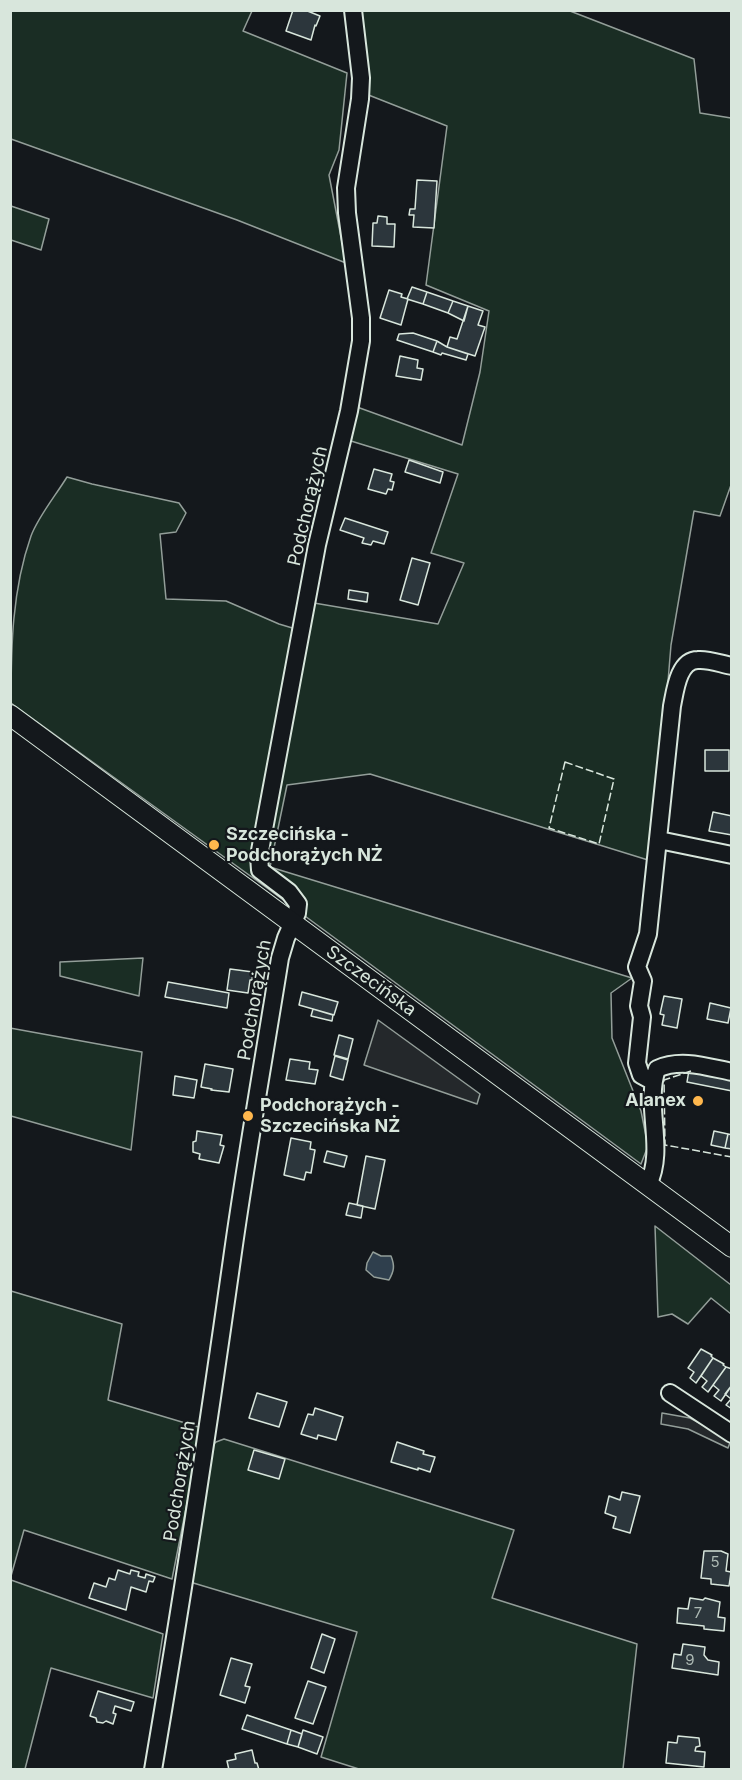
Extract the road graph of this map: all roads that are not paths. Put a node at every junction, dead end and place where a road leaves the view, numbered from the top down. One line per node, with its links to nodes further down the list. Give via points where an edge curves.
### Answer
1 (353, 10): 6 (street, Podchorążych, via 361,78 346,188 361,341 349,411 317,545 259,856 260,870 296,900 298,909)
2 (732, 666): 4 (street, via 698,660 687,664 678,680)
3 (10, 715): 6 (main road, Szczecińska)
4 (659, 840): 5 (street); 8 (street, via 648,934 637,968 643,981 637,1063 641,1075)
5 (732, 855)
6 (292, 924): 9 (main road, Szczecińska); 13 (street, Podchorążych, via 280,958)
7 (732, 1072): 8 (street, via 668,1064 657,1069)
8 (652, 1082): 9 (street, via 655,1160)
9 (648, 1185): 10 (main road, Szczecińska)
10 (732, 1247)
11 (670, 1393): 12 (street)
12 (732, 1434)
13 (153, 1770)

